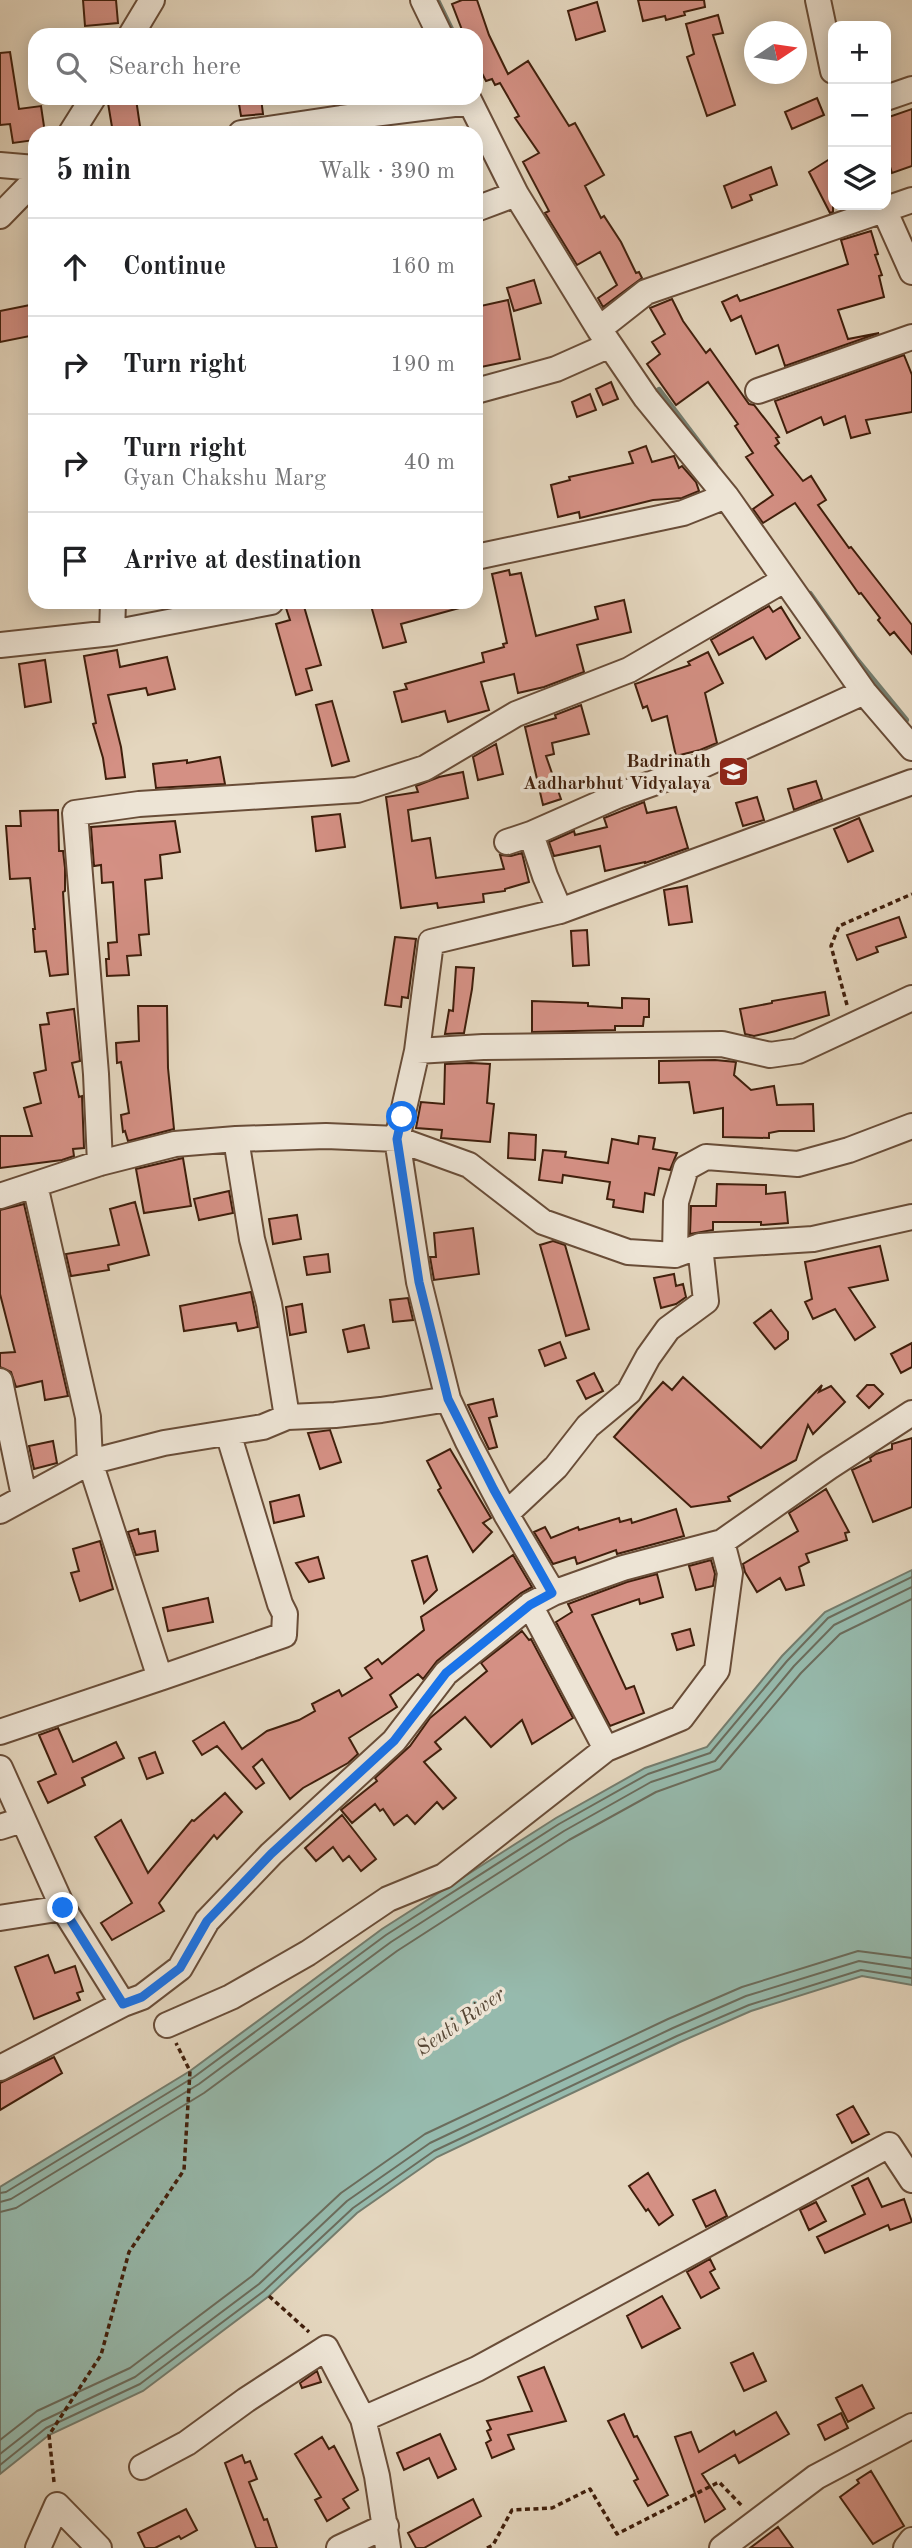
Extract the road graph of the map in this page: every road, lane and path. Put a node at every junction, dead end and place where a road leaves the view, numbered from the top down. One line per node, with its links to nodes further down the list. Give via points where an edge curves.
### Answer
1 (152, 0): 4 (street)
2 (423, 0): 5 (street)
3 (818, 0): 6 (street)
4 (135, 28)
5 (437, 28)
6 (828, 47)
7 (912, 89): 8 (street)
8 (891, 96)
9 (89, 105): 12 (street)
10 (431, 105): 13 (street)
11 (472, 105): 14 (street)
12 (75, 126)
13 (285, 126)
14 (482, 126)
15 (483, 128): 19 (street)
16 (0, 165): 17 (street)
17 (28, 167)
18 (28, 187): 25 (street)
19 (516, 194): 21 (street); 27 (street)
20 (912, 200): 22 (street)
21 (483, 206)
22 (891, 206)
23 (877, 210): 27 (street, via 646,292)
24 (884, 210): 26 (street)
25 (0, 216)
26 (912, 272)
27 (605, 337): 29 (street, via 556,369); 31 (street, via 646,398)
28 (912, 337): 30 (street)
29 (483, 389)
30 (758, 391)
31 (726, 496): 32 (street, via 683,513); 33 (street)
32 (483, 556)
33 (784, 580): 38 (street); 51 (street, via 629,670 516,714 425,768 357,790 139,804 75,813)
34 (113, 609): 36 (street)
35 (235, 609): 36 (street)
36 (112, 633): 37 (street)
37 (0, 645)
38 (864, 692): 39 (street); 41 (street, via 701,766)
39 (912, 748)
40 (912, 782): 44 (street)
41 (531, 834): 42 (street); 44 (street)
42 (507, 842)
43 (912, 894): 46 (path, via 839,926 831,947)
44 (560, 911): 47 (street, via 431,942)
45 (912, 998): 46 (street)
46 (853, 1027): 47 (street, via 798,1051 770,1055 722,1044)
47 (417, 1051): 50 (street)
48 (912, 1125): 56 (street, via 798,1164 706,1157 686,1168 676,1202)
49 (236, 1139): 50 (street); 51 (street, via 175,1144); 60 (street)
50 (397, 1139): 56 (street, via 469,1165 543,1222 628,1252); 58 (street, via 419,1282)
51 (100, 1163): 52 (street)
52 (35, 1185): 53 (street); 62 (street, via 88,1417)
53 (0, 1196)
54 (912, 1217): 55 (street, via 813,1238)
55 (700, 1247): 56 (street); 65 (street, via 706,1301 668,1329 629,1391 588,1426 555,1467)
56 (675, 1255)
57 (0, 1381): 63 (street)
58 (448, 1399): 60 (street, via 382,1410); 65 (street)
59 (912, 1413): 66 (street)
60 (287, 1417): 61 (street)
61 (228, 1433): 62 (street); 69 (street, via 285,1614 284,1635)
62 (90, 1462): 63 (street); 69 (street)
63 (24, 1496): 64 (street)
64 (0, 1511)
65 (506, 1514): 67 (street)
66 (722, 1542): 67 (street, via 623,1568); 71 (street, via 730,1573 717,1670 681,1718)
67 (552, 1593): 68 (street)
68 (530, 1605): 71 (street); 76 (street, via 446,1673 394,1741 271,1854 207,1921 180,1968 142,1997)
69 (160, 1678): 70 (street)
70 (0, 1732)
71 (606, 1749): 77 (street, via 444,1876 388,1899 231,1997)
72 (0, 1768): 73 (street)
73 (11, 1823): 74 (street)
74 (63, 1908): 75 (street); 76 (street)
75 (0, 1918)
76 (123, 2004): 78 (street)
77 (167, 2025)
78 (0, 2068)
79 (190, 2071): 86 (path, via 184,2170 130,2252 101,2355 49,2435)
80 (912, 2179): 83 (street, via 889,2145 477,2369)
81 (269, 2296): 82 (path)
82 (326, 2348): 83 (street); 85 (street, via 187,2443)
83 (363, 2419): 88 (street)
84 (912, 2426): 87 (street, via 816,2477)
85 (142, 2467)
86 (57, 2505): 90 (street); 91 (street)
87 (756, 2521): 93 (path, via 719,2482 617,2534 590,2489 552,2508 512,2510); 94 (street)
88 (387, 2537): 92 (street)
89 (912, 2540): 95 (street)
90 (38, 2548)
91 (99, 2548)
92 (339, 2548)
93 (487, 2548)
94 (722, 2548)
95 (906, 2548)

